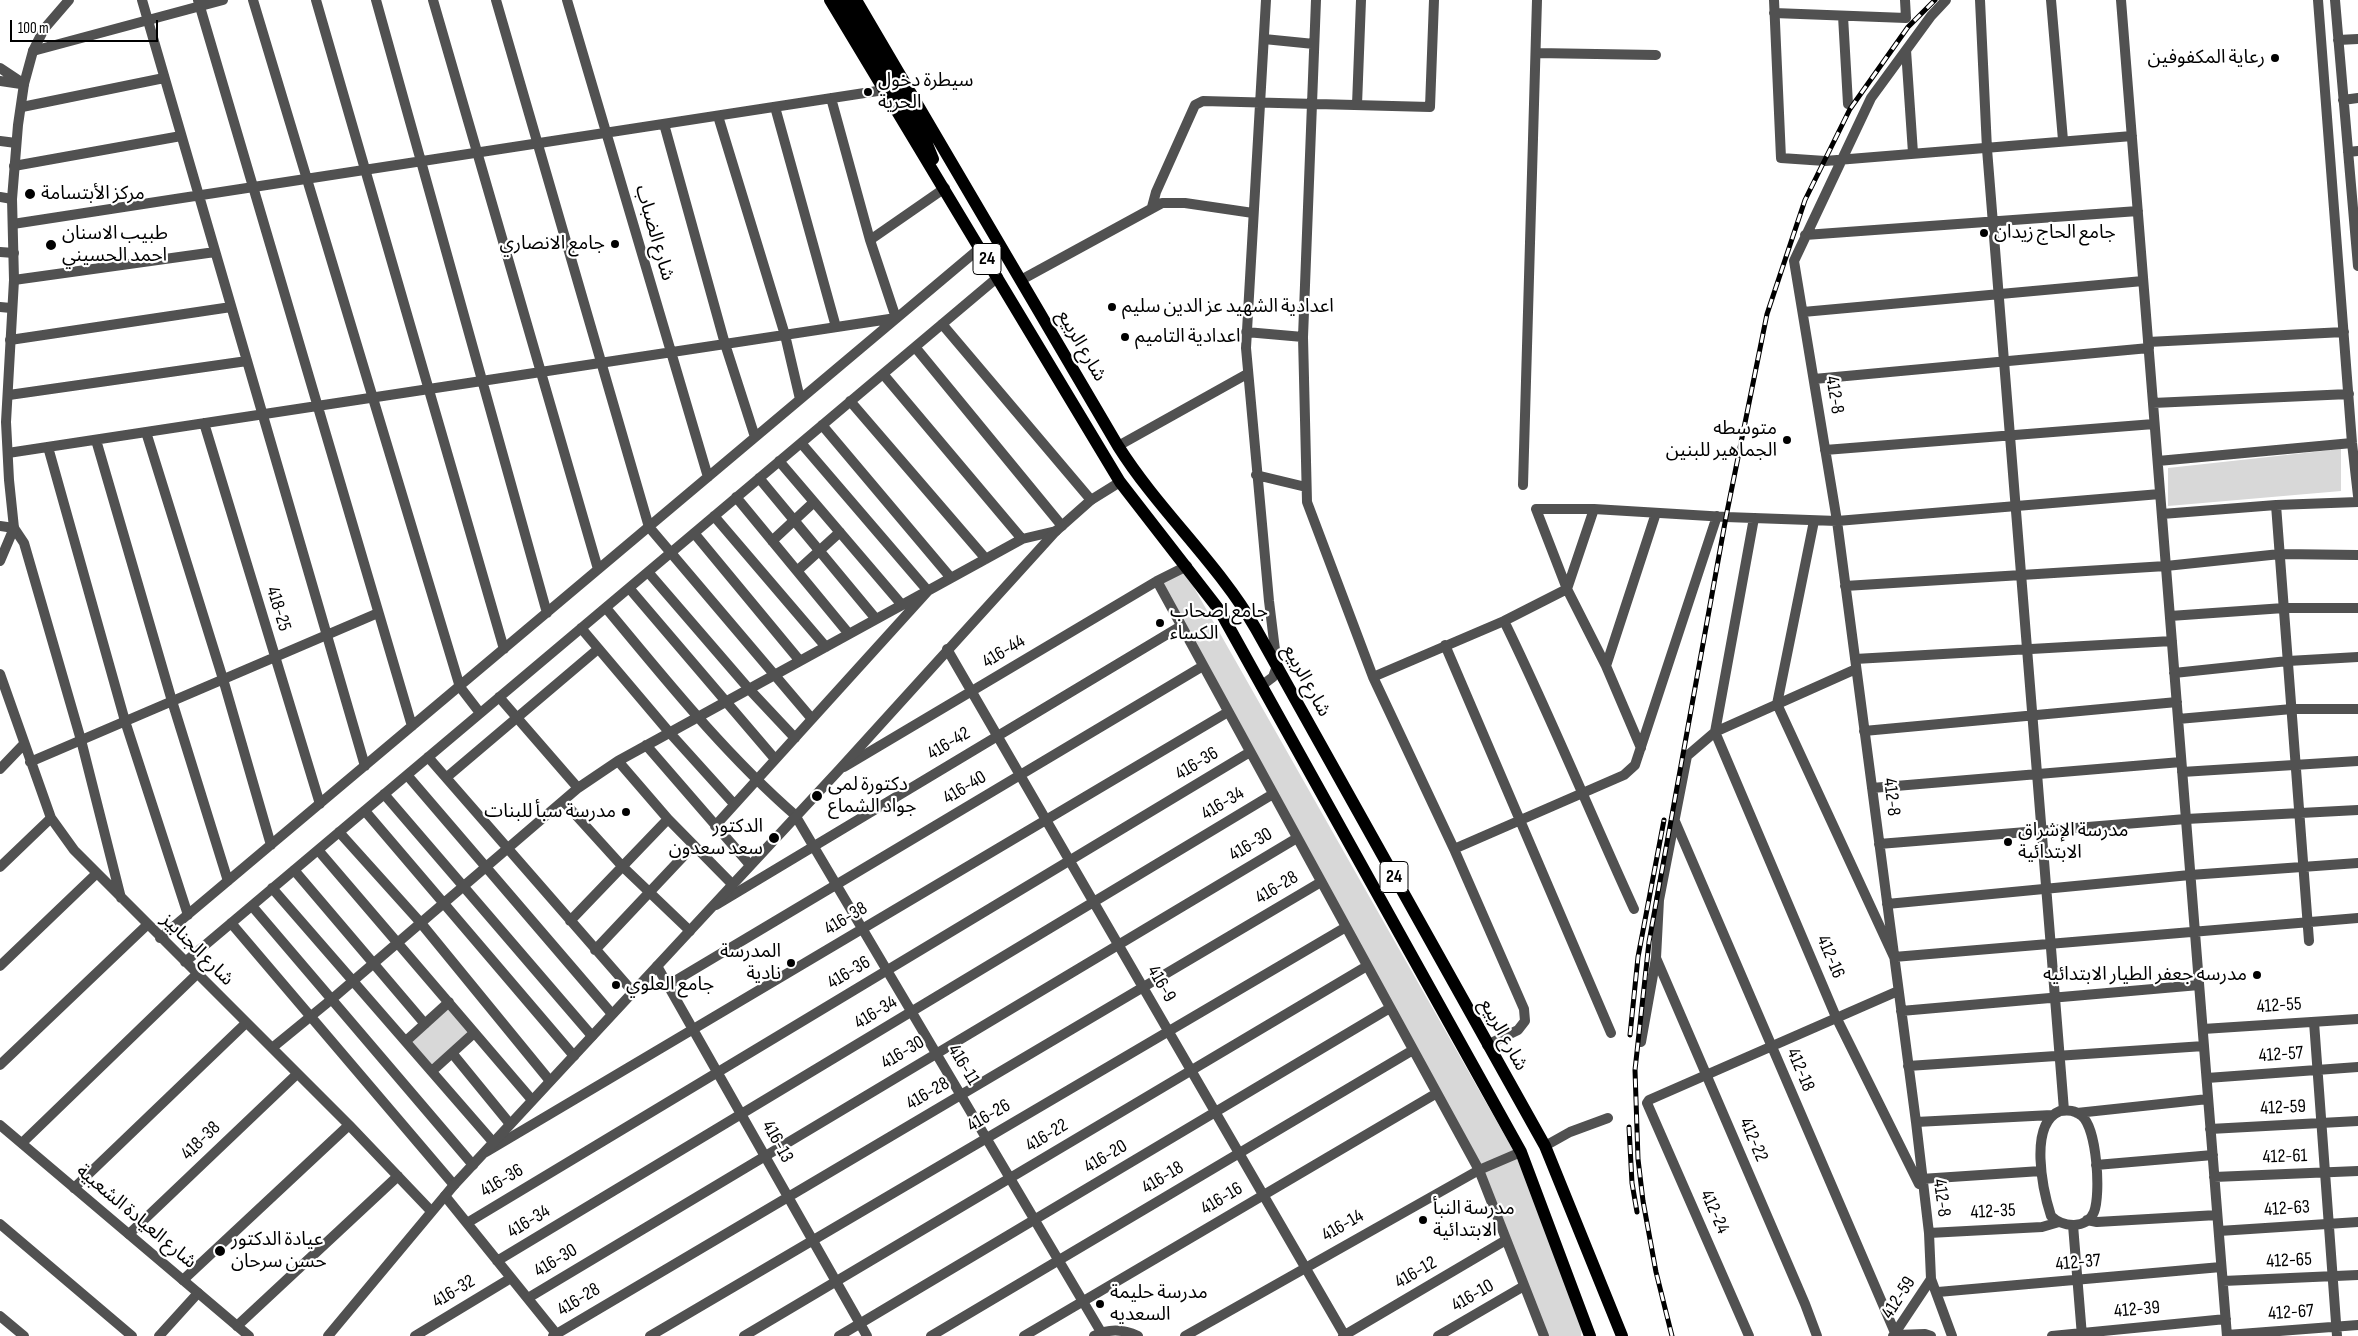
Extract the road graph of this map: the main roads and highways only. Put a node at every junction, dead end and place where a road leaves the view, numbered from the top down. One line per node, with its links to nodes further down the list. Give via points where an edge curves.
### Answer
1 (830, 0): 4 (main road, شارع الربيع / 24)
2 (843, 0): 4 (main road, via 922,132)
3 (856, 0): 6 (main road, شارع الربيع / 24, via 1118,446 1151,495 1186,534 1246,612 1277,666 1545,1146)
4 (937, 176): 5 (main road, شارع الربيع / 24, via 1120,482 1220,611 1521,1152)
5 (1587, 1332)
6 (1622, 1336)

